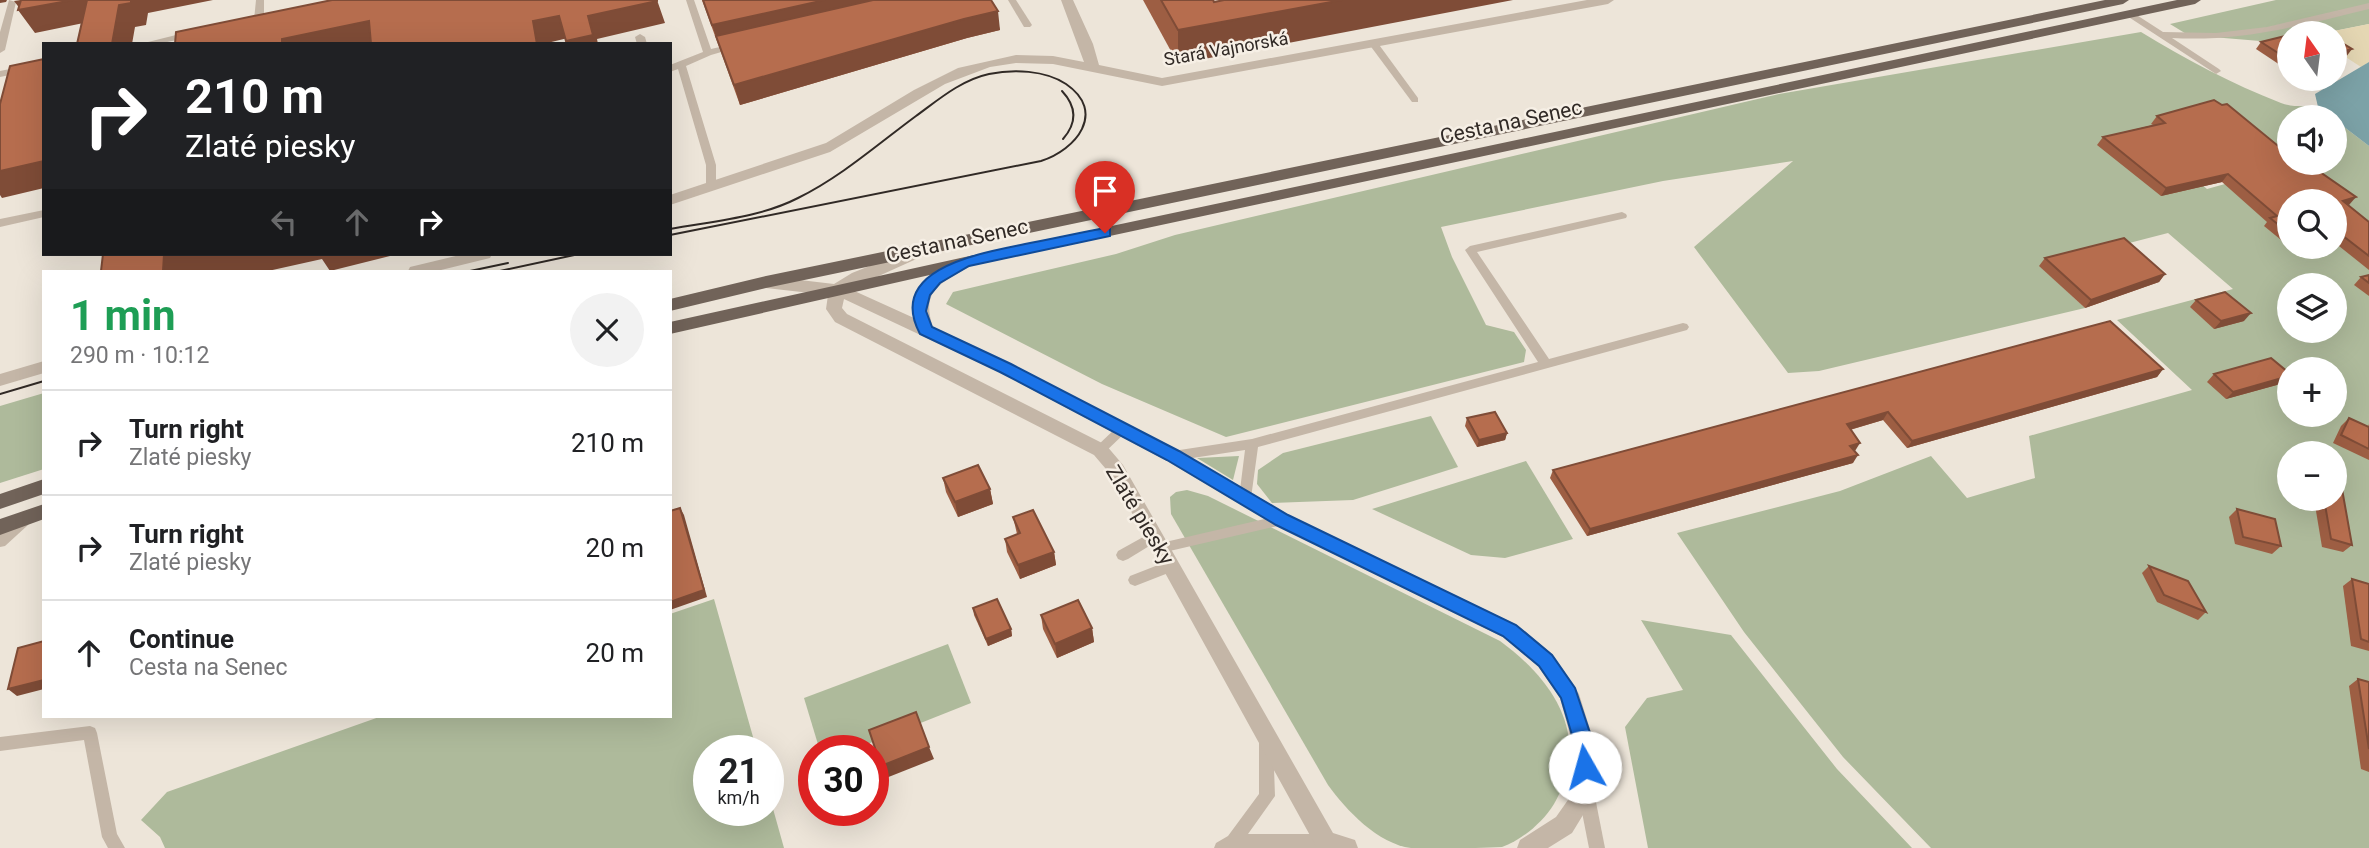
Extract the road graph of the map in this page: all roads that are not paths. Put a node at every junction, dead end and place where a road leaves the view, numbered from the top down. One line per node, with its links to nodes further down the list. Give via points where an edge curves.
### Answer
1 (260, 0): 11 (lane)
2 (690, 0): 20 (lane)
3 (1012, 0): 13 (lane)
4 (1067, 0): 23 (street)
5 (1608, 0): 18 (street, Stará Vajnorská)
6 (2195, 0): 9 (main road, Cesta na Senec)
7 (15, 4): 19 (lane)
8 (2369, 6): 15 (lane, via 2237,36)
9 (2126, 7): 15 (lane); 33 (main road, Cesta na Senec); 36 (main road, Cesta na Senec)
10 (271, 18): 11 (lane)
11 (259, 20): 12 (lane)
12 (248, 22)
13 (1027, 25)
14 (202, 32): 16 (lane)
15 (2163, 35): 25 (lane)
16 (154, 42)
17 (748, 43): 20 (lane)
18 (1374, 44): 23 (street, Stará Vajnorská, via 1162,82 1128,79); 27 (lane)
19 (0, 50)
20 (708, 52): 22 (lane)
21 (42, 65): 26 (lane)
22 (682, 66): 24 (lane); 28 (lane, via 711,165)
23 (1092, 66): 28 (street, Stará Vajnorská, via 1028,59 957,71 829,147)
24 (672, 68)
25 (2216, 71)
26 (0, 74)
27 (1415, 100)
28 (711, 187): 29 (street, Stará Vajnorská)
29 (672, 199)
30 (42, 213): 32 (lane)
31 (1622, 216): 44 (lane, via 1470,250)
32 (0, 223)
33 (920, 250): 38 (main road, Cesta na Senec); 39 (street, Cesta na Senec)
34 (469, 256): 35 (street)
35 (446, 259): 37 (street)
36 (965, 262): 39 (main road, Cesta na Senec); 43 (street, via 935,280 923,294 918,311)
37 (418, 270)
38 (766, 282): 39 (street, Zlaté piesky); 40 (main road, Cesta na Senec)
39 (837, 290): 42 (main road, Cesta na Senec); 43 (street, Zlaté piesky); 49 (street, Zlaté piesky, via 834,309 841,318)
40 (672, 305)
41 (1684, 327): 44 (lane)
42 (672, 328)
43 (926, 330): 47 (street, Zlaté piesky)
44 (1545, 363): 48 (lane)
45 (42, 368): 46 (street)
46 (0, 380)
47 (1122, 429): 49 (lane); 50 (street, Zlaté piesky)
48 (1252, 444): 50 (lane); 52 (lane)
49 (1100, 450): 58 (street, Zlaté piesky, via 1117,470)
50 (1173, 456): 52 (street, Zlaté piesky)
51 (42, 487): 53 (main road)
52 (1245, 498): 55 (street, Zlaté piesky)
53 (0, 502)
54 (36, 513): 56 (main road); 57 (lane)
55 (1282, 520): 58 (lane); 64 (street, Zlaté piesky, via 1510,631 1545,660 1569,694 1583,742)
56 (0, 527)
57 (0, 542)
58 (1158, 542): 59 (lane); 60 (street, Zlaté piesky)
59 (1123, 555)
60 (1171, 566): 61 (lane); 62 (street, Zlaté piesky)
61 (1135, 580)
62 (1266, 736): 65 (lane, via 1267,796); 66 (street, Zlaté piesky)
63 (0, 744): 67 (lane, via 90,733 110,837)
64 (1586, 792): 68 (street, via 1564,825); 69 (lane)
65 (1228, 845): 66 (lane)
66 (1334, 846)
67 (117, 848)
68 (1528, 848)
69 (1597, 848)

